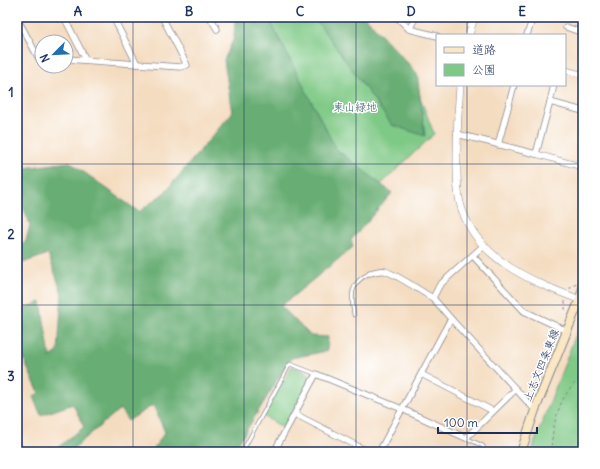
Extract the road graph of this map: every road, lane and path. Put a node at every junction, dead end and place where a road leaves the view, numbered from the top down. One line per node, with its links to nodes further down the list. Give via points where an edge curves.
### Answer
1 (64, 17): 21 (street)
2 (113, 17): 22 (street)
3 (162, 17): 22 (street, via 186,65 180,67)
4 (210, 17): 12 (street)
5 (398, 17): 11 (street)
6 (416, 17): 11 (street)
7 (474, 17): 16 (street)
8 (533, 17): 17 (street)
9 (17, 18): 13 (street)
10 (566, 27): 15 (street)
11 (409, 28): 18 (street)
12 (217, 29)
13 (24, 31): 14 (street); 19 (street)
14 (17, 32)
15 (583, 33)
16 (469, 34)
17 (527, 34)
18 (436, 36)
19 (34, 50)
20 (74, 59): 21 (street)
21 (86, 60): 22 (street)
22 (137, 64)
23 (566, 70): 24 (street)
24 (583, 75)
25 (460, 86): 30 (street)
26 (514, 86): 31 (street)
27 (554, 86): 28 (street)
28 (550, 102): 29 (street); 32 (street)
29 (583, 111)
30 (457, 134): 31 (street); 34 (street, via 457,187 460,202 470,226)
31 (498, 145): 32 (street)
32 (536, 154): 33 (street)
33 (583, 167)
34 (484, 246): 35 (street); 39 (street, via 497,259 518,273)
35 (473, 256): 38 (street, via 439,286); 42 (street, via 524,311)
36 (370, 273): 38 (street, via 385,271); 40 (lane, via 353,288 351,298)
37 (583, 288): 39 (main road, 上志文四条東線)
38 (433, 298): 41 (street)
39 (581, 300): 42 (main road, 上志文四条東線)
40 (354, 315)
41 (452, 320): 44 (street); 46 (street)
42 (567, 331): 48 (main road, 上志文四条東線)
43 (316, 374): 47 (street); 50 (street); 54 (lane, via 290,364)
44 (420, 374): 47 (street); 49 (street)
45 (583, 376): 60 (path, via 573,384 560,405 552,436)
46 (516, 389): 48 (street); 49 (street)
47 (402, 409): 51 (street); 57 (street)
48 (535, 410): 59 (main road, 上志文四条東線)
49 (493, 411): 51 (street)
50 (295, 414): 55 (street); 56 (street)
51 (466, 438): 58 (lane, via 483,446)
52 (17, 443): 53 (street)
53 (20, 452)
54 (242, 452)
55 (274, 452)
56 (369, 452)
57 (379, 452)
58 (484, 452)
59 (521, 452)
60 (551, 452)

